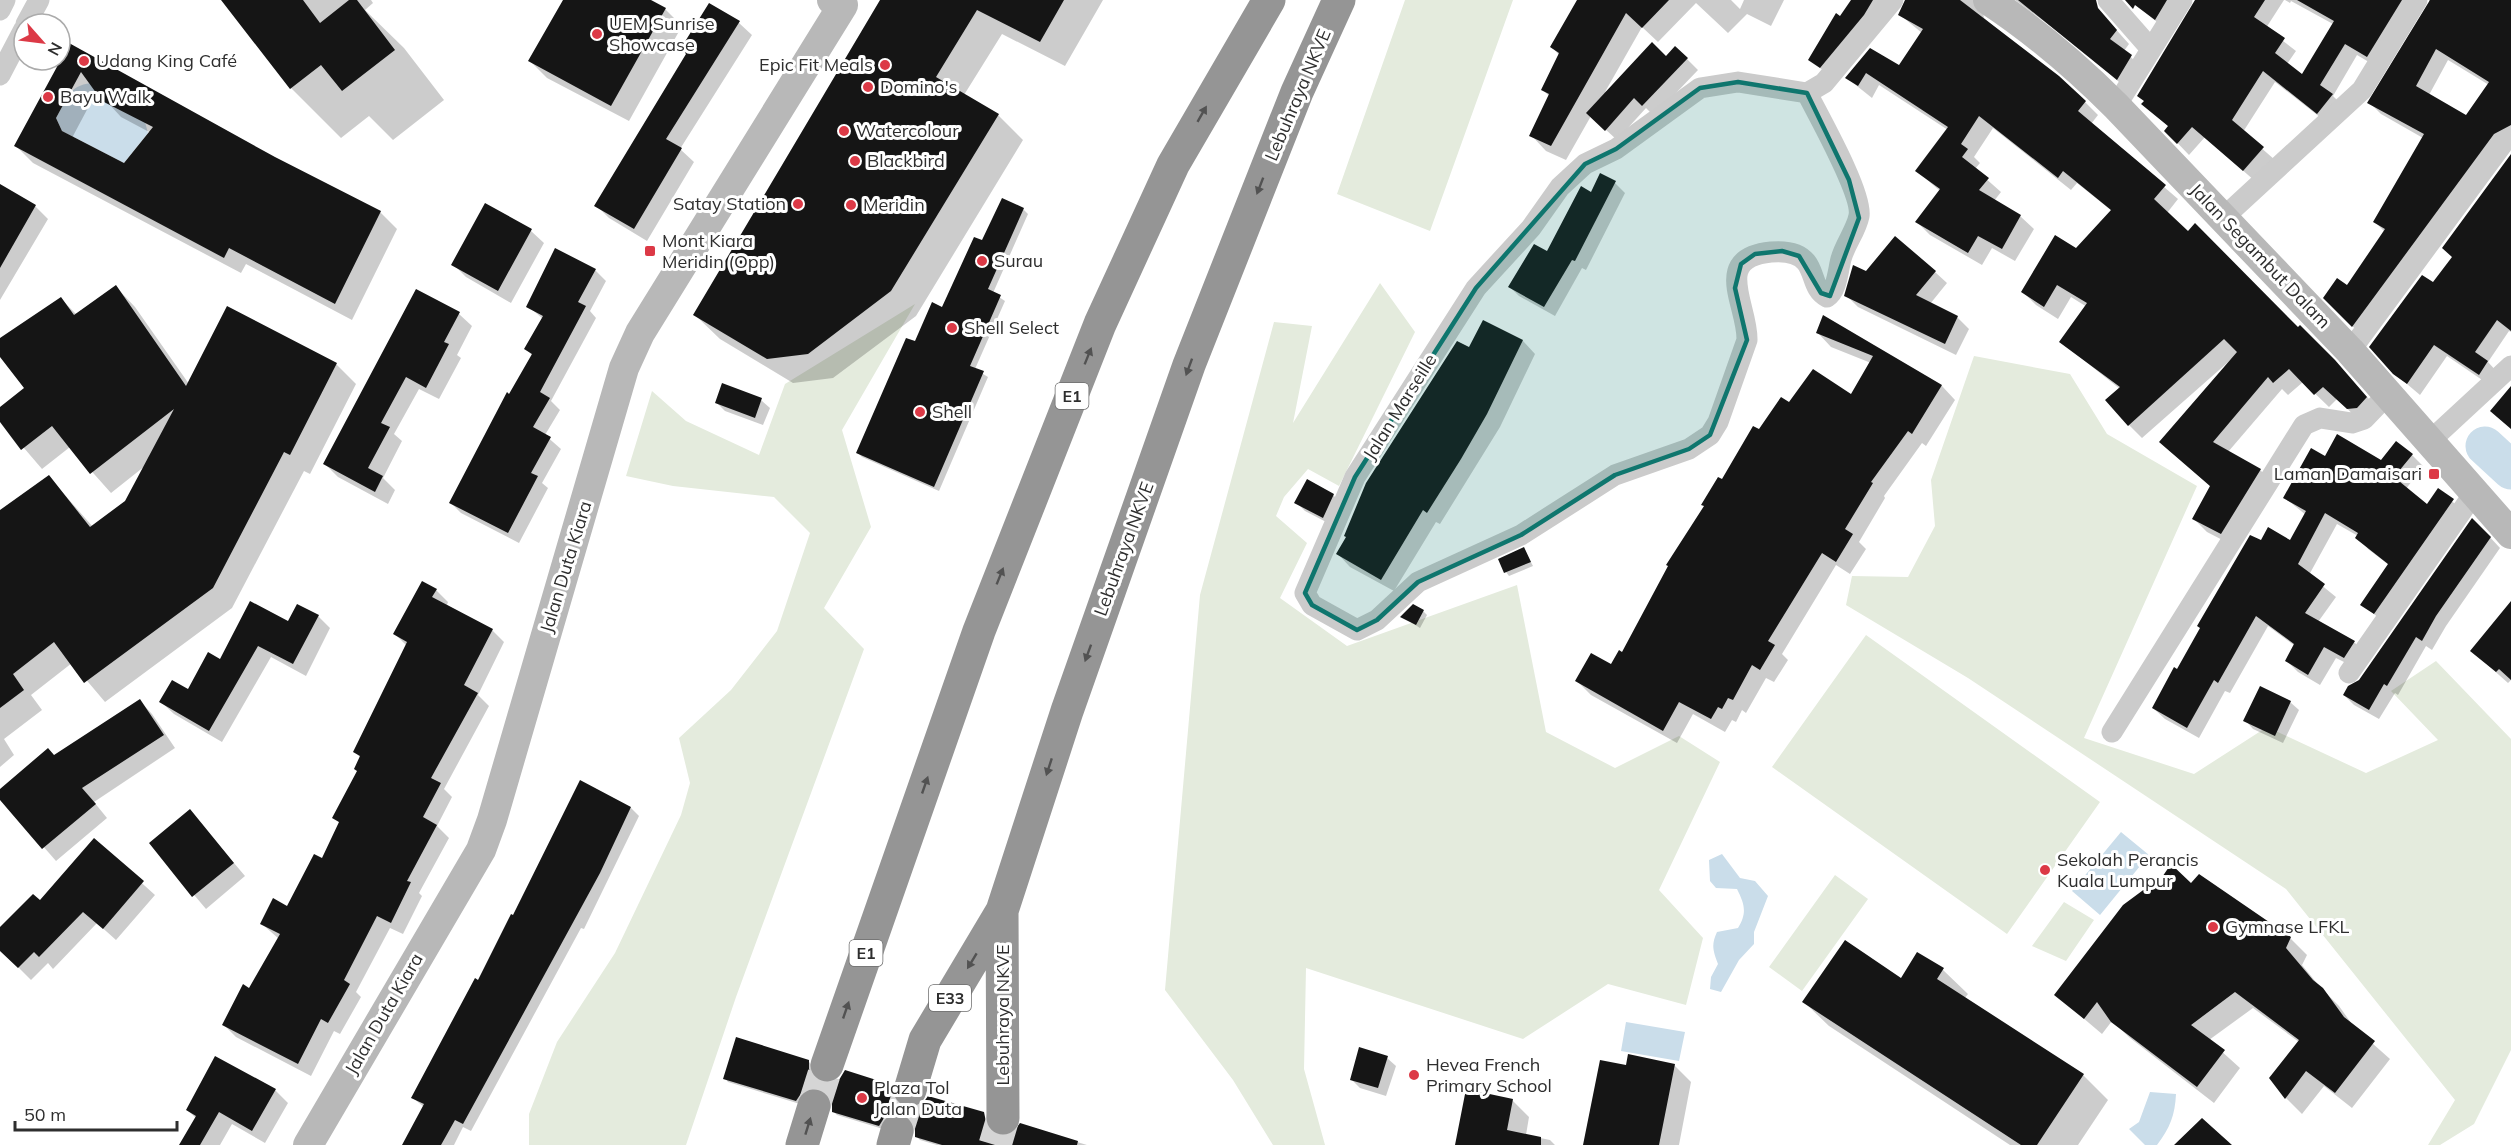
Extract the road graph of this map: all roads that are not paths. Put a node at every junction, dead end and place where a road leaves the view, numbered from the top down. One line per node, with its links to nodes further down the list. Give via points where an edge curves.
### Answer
1 (5, 0): 10 (street)
2 (1269, 0): 27 (highway, E1, one-way to 2, via 979,631 1100,324 1173,165)
3 (1339, 0): 26 (highway, Lebuhraya NKVE, one-way to 26, via 1297,92 1189,365 1067,711)
4 (1893, 0): 14 (street, via 1833,74)
5 (1988, 0): 15 (main road, Jalan Segambut Dalam, via 2080,70)
6 (2108, 0): 11 (street)
7 (2182, 0): 11 (street)
8 (2417, 0): 17 (street, via 2362,90)
9 (841, 2): 31 (main road, Jalan Duta Kiara, via 640,333 624,368 481,850)
10 (0, 10)
11 (2151, 48): 15 (street)
12 (12, 52): 13 (street)
13 (0, 75)
14 (1807, 93): 14 (street, Jalan Marseille, via 1738,82 1700,88 1616,149 1585,164 1560,187 1531,228 1476,288 1355,477 1305,593 1312,605 1357,630 1377,620 1418,582 1521,535 1615,475 1689,449 1710,435 1747,340 1735,288 1741,264 1755,254 1782,251 1798,256 1806,262 1821,293 1830,296 1842,255 1859,218 1859,206 1849,180)
15 (2116, 106): 17 (main road, Jalan Segambut Dalam)
16 (2511, 138): 18 (street, via 2504,142)
17 (2223, 218): 18 (main road, Jalan Segambut Dalam)
18 (2350, 351): 20 (main road, Jalan Segambut Dalam)
19 (2511, 366): 21 (street)
20 (2388, 394): 21 (main road, Jalan Segambut Dalam); 25 (street, via 2364,419 2352,423 2320,418 2304,425)
21 (2431, 440): 22 (main road, Jalan Segambut Dalam)
22 (2475, 492): 23 (main road, Jalan Segambut Dalam); 24 (street)
23 (2511, 534)
24 (2349, 673)
25 (2112, 732)
26 (1002, 911): 28 (highway, E33, one-way to 28, via 925,1040); 30 (highway, Lebuhraya NKVE)
27 (826, 1065)
28 (910, 1090)
29 (814, 1106): 32 (highway, one-way to 29)
30 (1004, 1118)
31 (308, 1145)
32 (802, 1145)

